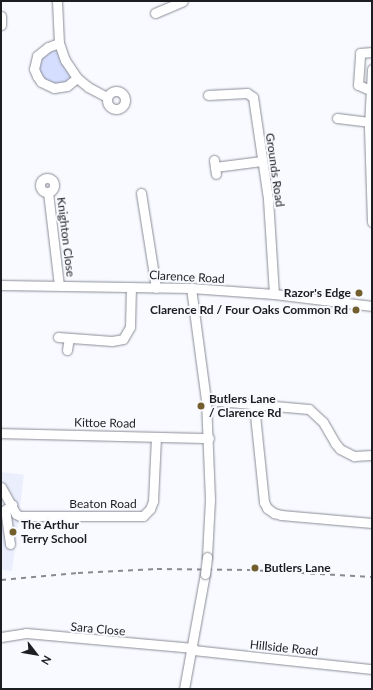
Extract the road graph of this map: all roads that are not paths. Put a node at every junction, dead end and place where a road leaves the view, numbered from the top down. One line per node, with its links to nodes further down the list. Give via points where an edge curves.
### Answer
1 (57, 1): 6 (street)
2 (183, 1): 3 (street)
3 (155, 13)
4 (1, 16): 5 (street)
5 (1, 25)
6 (60, 43): 9 (street, via 66,60); 9 (street, via 48,47 37,56 34,69 37,76 47,86 54,88 66,86)
7 (372, 52): 10 (street, via 360,53 358,85)
8 (372, 69): 10 (street)
9 (77, 78): 12 (street)
10 (370, 90): 14 (street)
11 (208, 96): 16 (street, Grounds Road, via 247,93 254,97)
12 (108, 97)
13 (337, 118): 14 (street)
14 (370, 126): 15 (street)
15 (371, 149): 20 (street)
16 (262, 161): 17 (street); 27 (street, Grounds Road, via 268,199)
17 (215, 167)
18 (48, 192): 23 (street, Knighton Close)
19 (142, 193): 25 (street)
20 (372, 215): 21 (street)
21 (372, 222)
22 (1, 285): 23 (street, Clarence Road)
23 (60, 285): 24 (street, Clarence Road)
24 (131, 286): 25 (street, Clarence Road); 30 (street, via 130,327 123,339 112,341)
25 (156, 288): 26 (street, Clarence Road)
26 (191, 288): 27 (street, Clarence Road); 32 (street)
27 (274, 294): 28 (street, Clarence Road)
28 (372, 306)
29 (58, 337): 30 (street)
30 (69, 338): 31 (street)
31 (67, 350)
32 (206, 400): 33 (street); 36 (street)
33 (254, 404): 37 (street, via 309,409 323,422 340,449 354,456); 40 (street, via 264,502 267,508 281,515)
34 (1, 433): 35 (street, Kittoe Road)
35 (156, 436): 36 (street, Kittoe Road); 39 (street, Beaton Road, via 153,501 147,513 137,516 29,516 16,514)
36 (209, 438): 43 (street, bridge, via 210,499 207,557)
37 (372, 455)
38 (1, 487): 39 (street)
39 (12, 505): 41 (street, via 5,510)
40 (372, 522)
41 (10, 544)
42 (1, 637): 43 (street, Sara Close, via 26,633)
43 (193, 649): 44 (street, Hillside Road); 45 (street)
44 (372, 669)
45 (184, 689)

